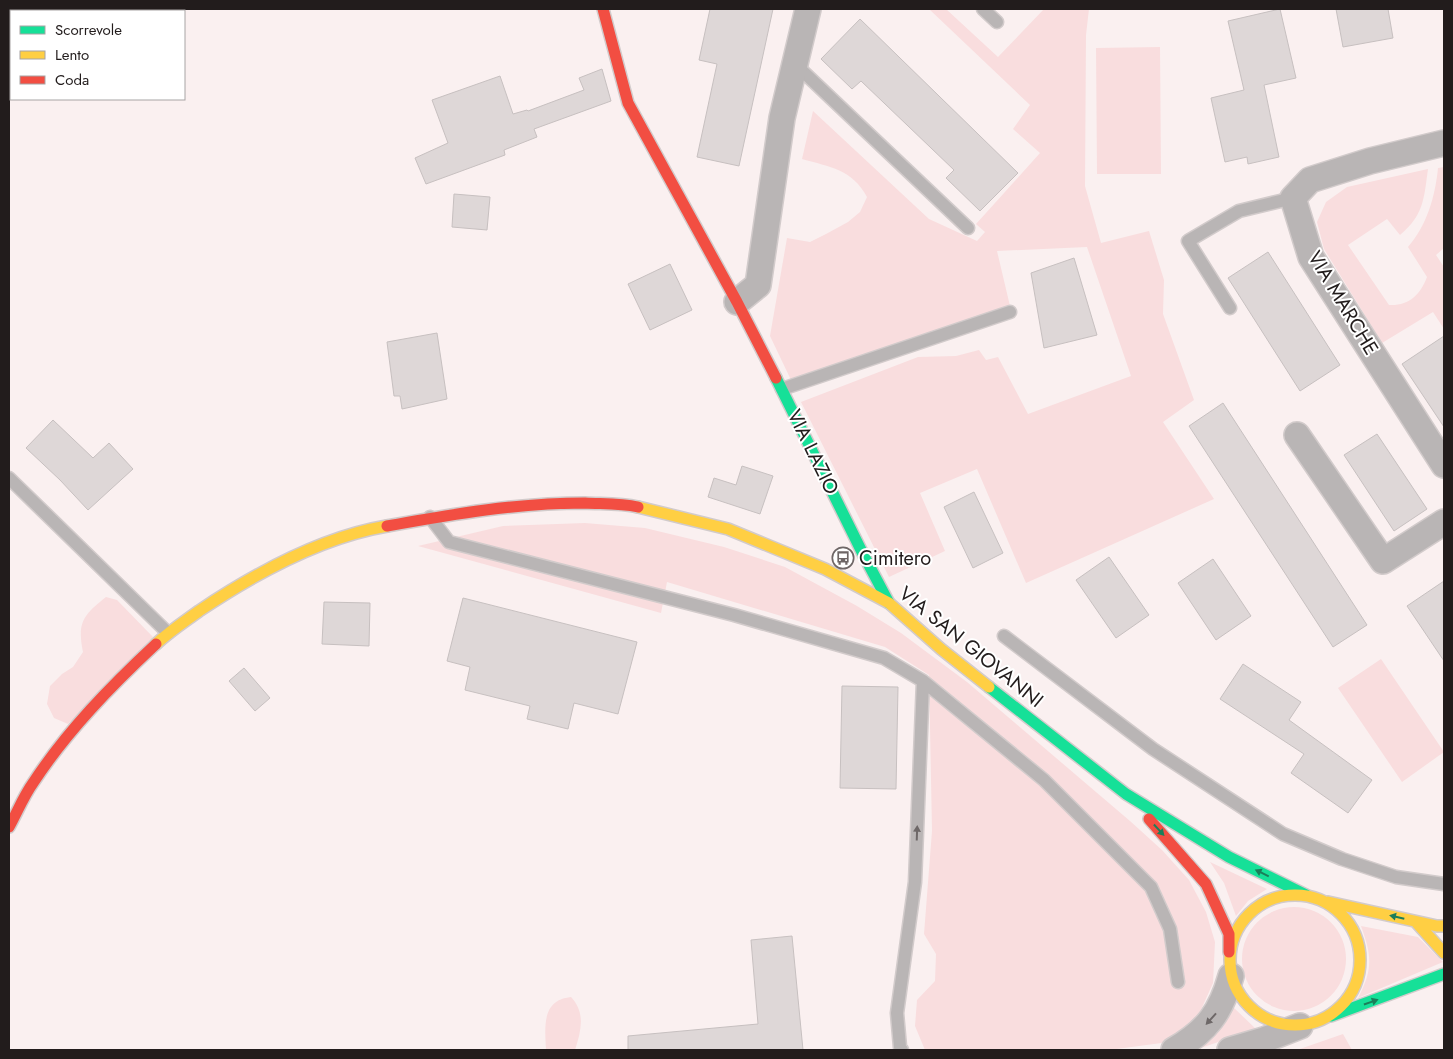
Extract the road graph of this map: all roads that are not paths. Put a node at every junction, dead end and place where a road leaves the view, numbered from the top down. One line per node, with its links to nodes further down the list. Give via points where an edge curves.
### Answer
1 (603, 9): 9 (main road, VIA LAZIO, via 628,103)
2 (808, 9): 5 (street)
3 (983, 9): 4 (lane)
4 (997, 22)
5 (795, 64): 8 (lane); 9 (street, via 782,118 758,285)
6 (1444, 144): 7 (street, via 1370,161 1310,180)
7 (1293, 198): 10 (lane, via 1239,211 1188,241); 14 (street, VIA MARCHE, via 1311,257)
8 (968, 228)
9 (737, 302): 12 (main road, VIA LAZIO)
10 (1230, 308)
11 (1010, 312): 12 (lane)
12 (782, 389): 18 (main road, VIA LAZIO)
13 (1297, 435): 17 (street, via 1383,561)
14 (1444, 465)
15 (9, 478): 19 (lane)
16 (430, 517): 18 (main road, VIA SAN GIOVANNI, via 547,503 625,504 728,529 825,570); 19 (main road, VIA SAN GIOVANNI, via 364,530 293,557 229,591); 21 (lane, via 449,542 734,615 884,658)
17 (1444, 522)
18 (889, 603): 22 (main road, VIA SAN GIOVANNI, via 941,649)
19 (168, 633): 23 (main road, VIA SAN GIOVANNI, via 116,681 72,731 32,784)
20 (1004, 636): 24 (lane, via 1153,749 1283,834 1396,877)
21 (923, 681): 32 (lane, via 1044,780 1151,887 1170,929); 35 (lane, one-way to 21, via 897,1013 916,882)
22 (1126, 794): 25 (main road, VIA SAN GIOVANNI, one-way to 22, via 1229,857); 30 (main road, VIA SAN GIOVANNI, one-way to 30, via 1206,884 1230,934)
23 (9, 827)
24 (1444, 884)
25 (1306, 895): 26 (main road); 30 (main road, via 1285,894 1264,901 1248,914 1235,931)
26 (1328, 902): 27 (main road, one-way to 26); 33 (main road, via 1346,917 1357,938 1361,961 1356,984 1344,1004)
27 (1416, 922): 28 (main road); 29 (main road)
28 (1444, 926)
29 (1444, 952)
30 (1230, 964): 34 (main road, via 1240,997 1256,1013 1277,1023); 36 (street, one-way to 36, via 1226,995 1218,1012 1200,1031)
31 (1444, 974): 33 (main road, one-way to 31)
32 (1178, 982)
33 (1325, 1018): 34 (main road)
34 (1300, 1026): 37 (street)
35 (902, 1050)
36 (1174, 1050)
37 (1230, 1050)

